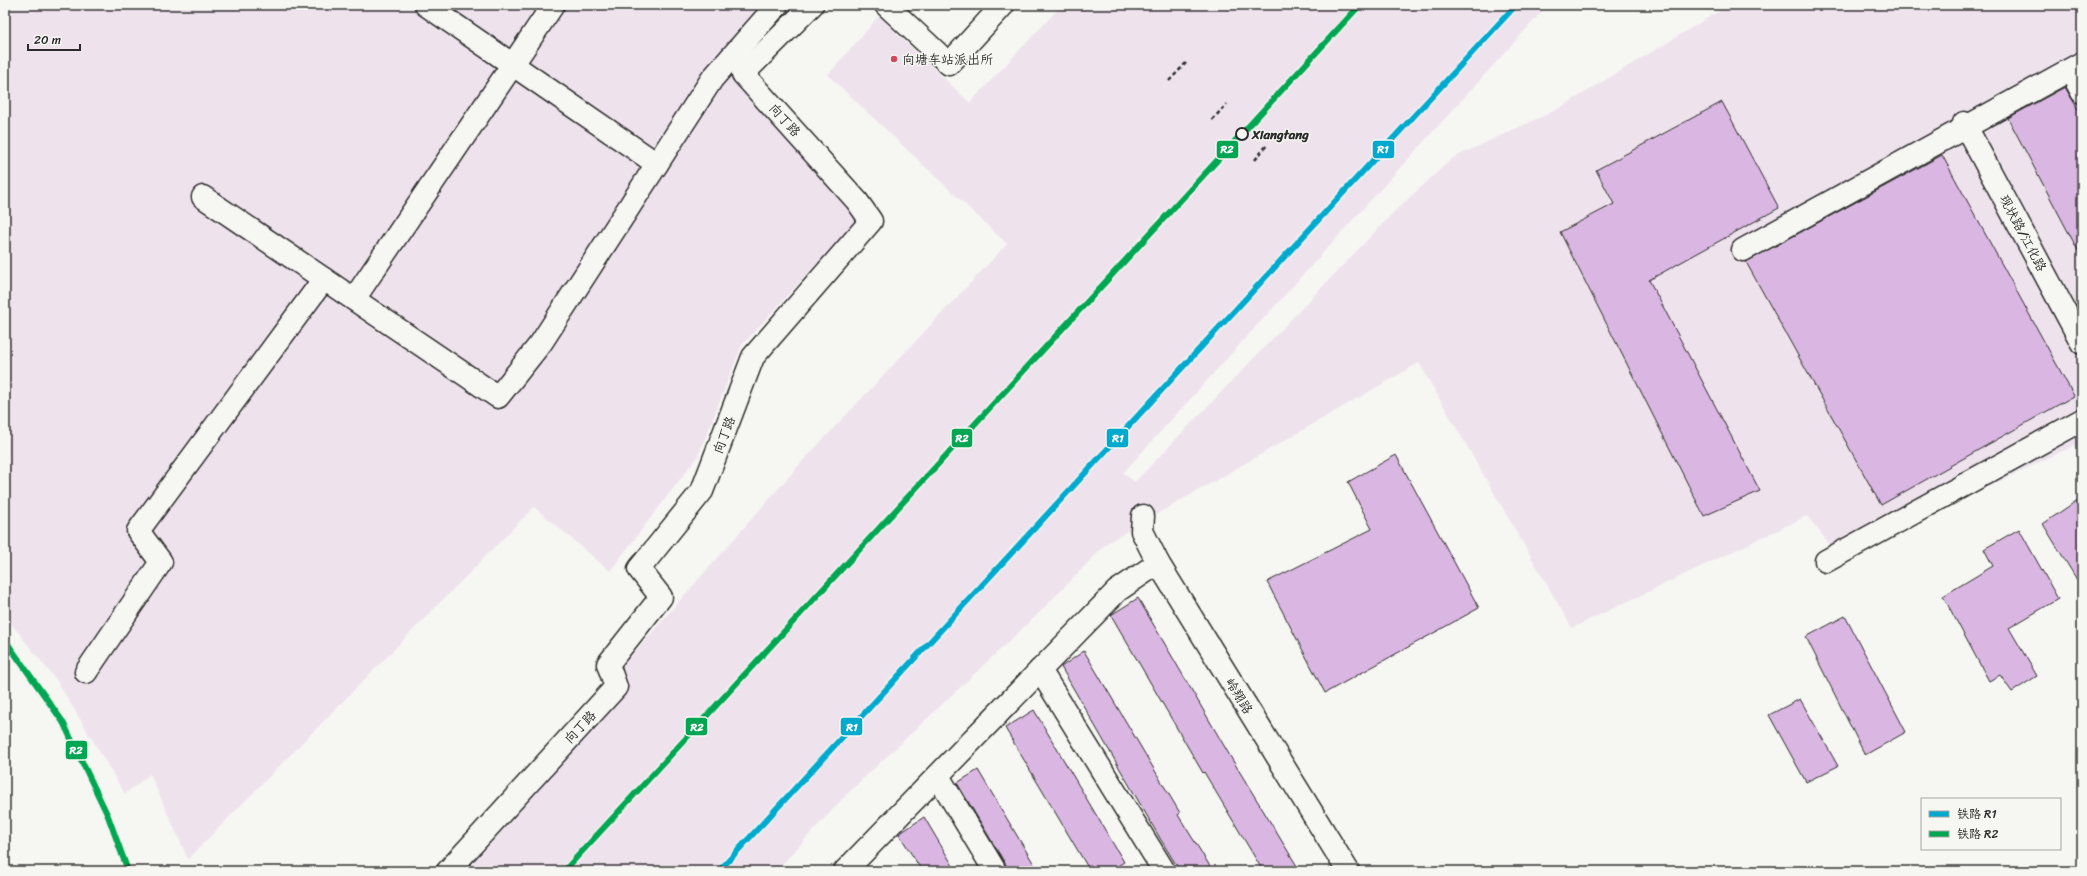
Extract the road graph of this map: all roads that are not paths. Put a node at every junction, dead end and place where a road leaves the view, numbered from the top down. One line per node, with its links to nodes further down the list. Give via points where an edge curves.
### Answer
1 (426, 5): 7 (street)
2 (552, 5): 7 (street)
3 (777, 5): 11 (street, via 712,79)
4 (812, 5): 24 (street, 向丁路, via 743,74 857,201 871,221 753,357 702,491 639,569 661,596 608,664 616,687)
5 (886, 5): 6 (street, via 949,64)
6 (1003, 5)
7 (512, 64): 11 (street); 15 (street)
8 (2076, 67): 9 (street); 10 (street)
9 (2082, 92)
10 (1965, 125): 13 (street); 16 (street, 现状路/江化路)
11 (657, 164): 15 (street, via 541,343 498,397)
12 (203, 197): 14 (street)
13 (1743, 250)
14 (324, 279): 15 (street); 22 (street, via 138,531 161,562)
15 (354, 299)
16 (2082, 343)
17 (2082, 420): 19 (street)
18 (1143, 516): 20 (street, 岭翔路, via 1142,531)
19 (1826, 561)
20 (1158, 563): 21 (street, via 1117,590); 28 (street, 岭翔路)
21 (1040, 670): 23 (street); 27 (street)
22 (86, 672)
23 (938, 776): 25 (street); 26 (street)
24 (448, 871)
25 (845, 871)
26 (995, 871)
27 (1164, 871)
28 (1348, 871)

